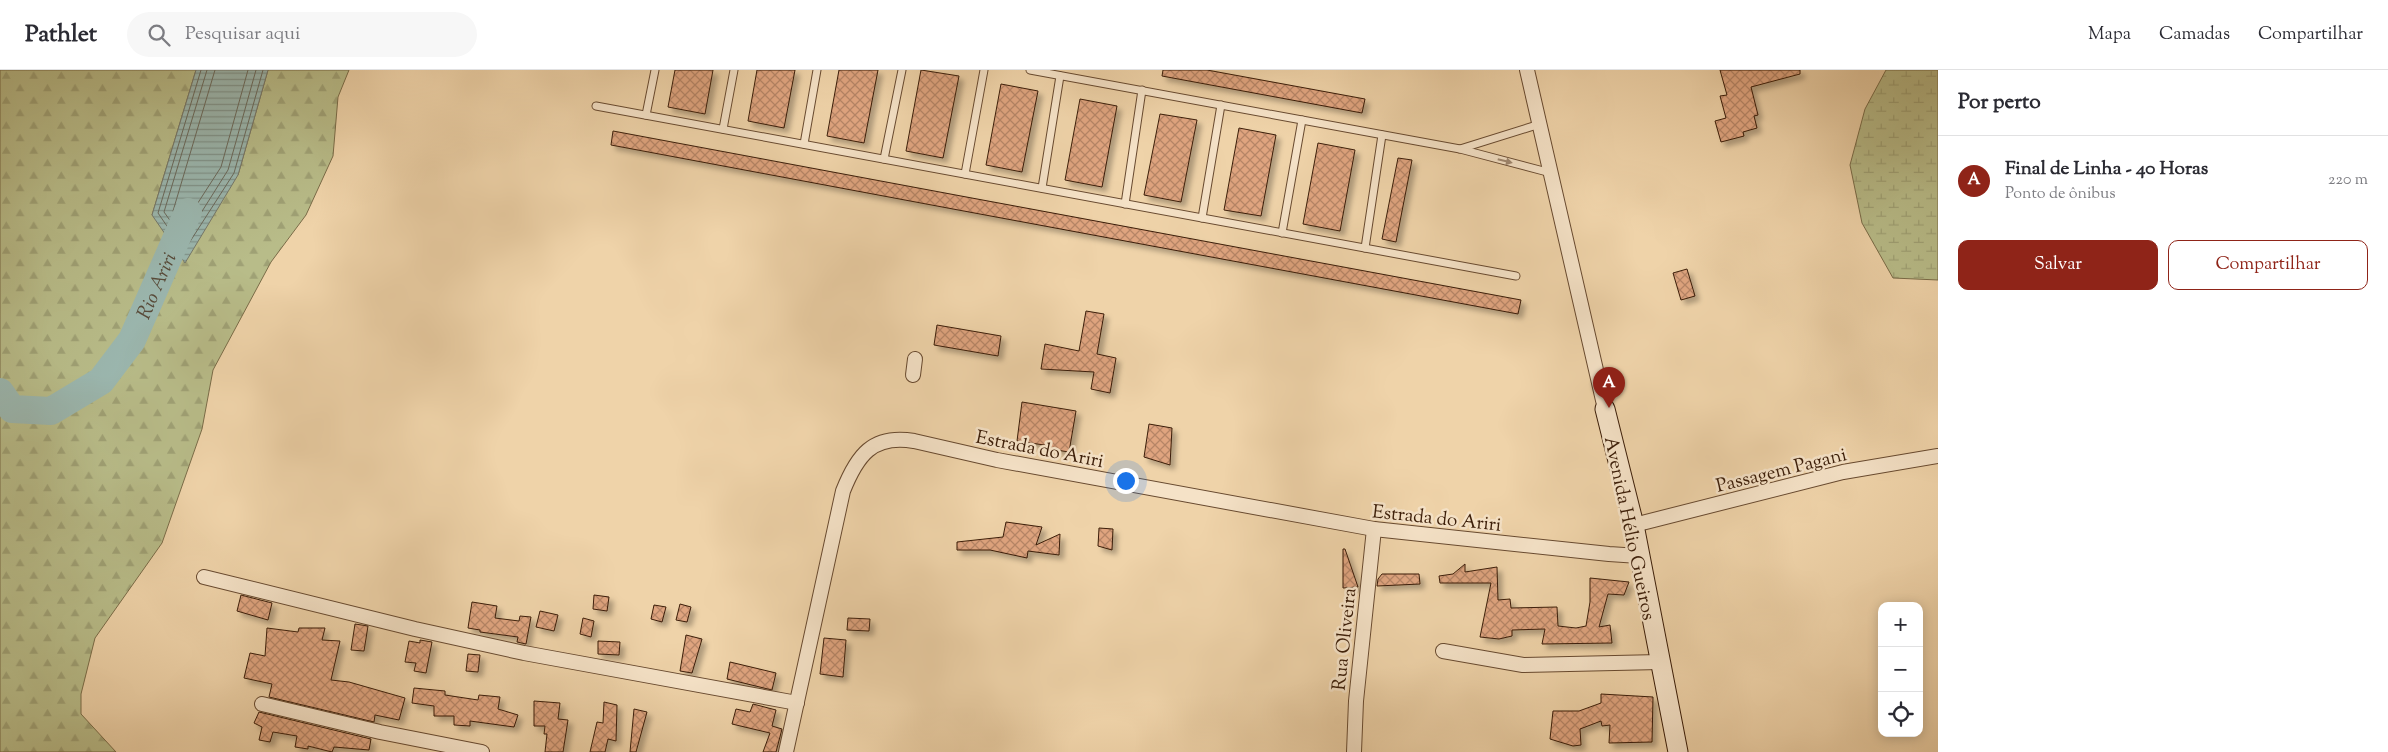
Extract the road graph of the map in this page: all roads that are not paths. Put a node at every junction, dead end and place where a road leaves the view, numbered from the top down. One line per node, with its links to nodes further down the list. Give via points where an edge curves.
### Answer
1 (655, 70): 12 (lane)
2 (734, 70): 15 (lane)
3 (817, 70): 17 (lane)
4 (902, 70): 19 (lane)
5 (984, 70): 21 (lane)
6 (1030, 70): 8 (lane)
7 (1527, 70): 14 (street, Avenida Hélio Gueiros)
8 (1060, 76): 9 (lane); 22 (lane)
9 (1142, 90): 10 (lane); 23 (lane)
10 (1221, 105): 13 (lane); 24 (lane)
11 (596, 106): 12 (lane)
12 (646, 115): 15 (lane)
13 (1302, 120): 16 (lane); 25 (lane)
14 (1540, 124): 18 (lane); 20 (street, Avenida Hélio Gueiros)
15 (723, 129): 17 (lane)
16 (1382, 135): 18 (lane); 26 (lane)
17 (804, 144): 19 (lane)
18 (1460, 150): 20 (lane, one-way to 20)
19 (884, 159): 21 (lane)
20 (1551, 173): 30 (street, Avenida Hélio Gueiros)
21 (965, 174): 22 (lane)
22 (1042, 188): 23 (lane)
23 (1125, 204): 24 (lane)
24 (1202, 218): 25 (lane)
25 (1282, 233): 26 (lane)
26 (1365, 248): 27 (lane)
27 (1516, 276)
28 (914, 359): 29 (street)
29 (912, 374)
30 (1605, 409): 32 (main road, Avenida Hélio Gueiros)
31 (1938, 456): 32 (street, Passagem Pagani, via 1843,472)
32 (1634, 525): 34 (main road, Avenida Hélio Gueiros)
33 (1374, 529): 34 (street, Estrada do Ariri); 38 (street, Estrada do Ariri, via 997,460 914,440 884,442 860,456 843,491); 42 (street, Rua Oliveira, via 1356,701)
34 (1639, 556): 37 (main road, Avenida Hélio Gueiros)
35 (204, 577): 38 (street, via 415,630)
36 (1443, 651): 37 (street, via 1523,665)
37 (1660, 662): 43 (main road, Avenida Hélio Gueiros)
38 (798, 703): 41 (street, Estrada do Ariri)
39 (262, 704): 40 (street)
40 (482, 752)
41 (786, 752)
42 (1354, 752)
43 (1678, 752)

